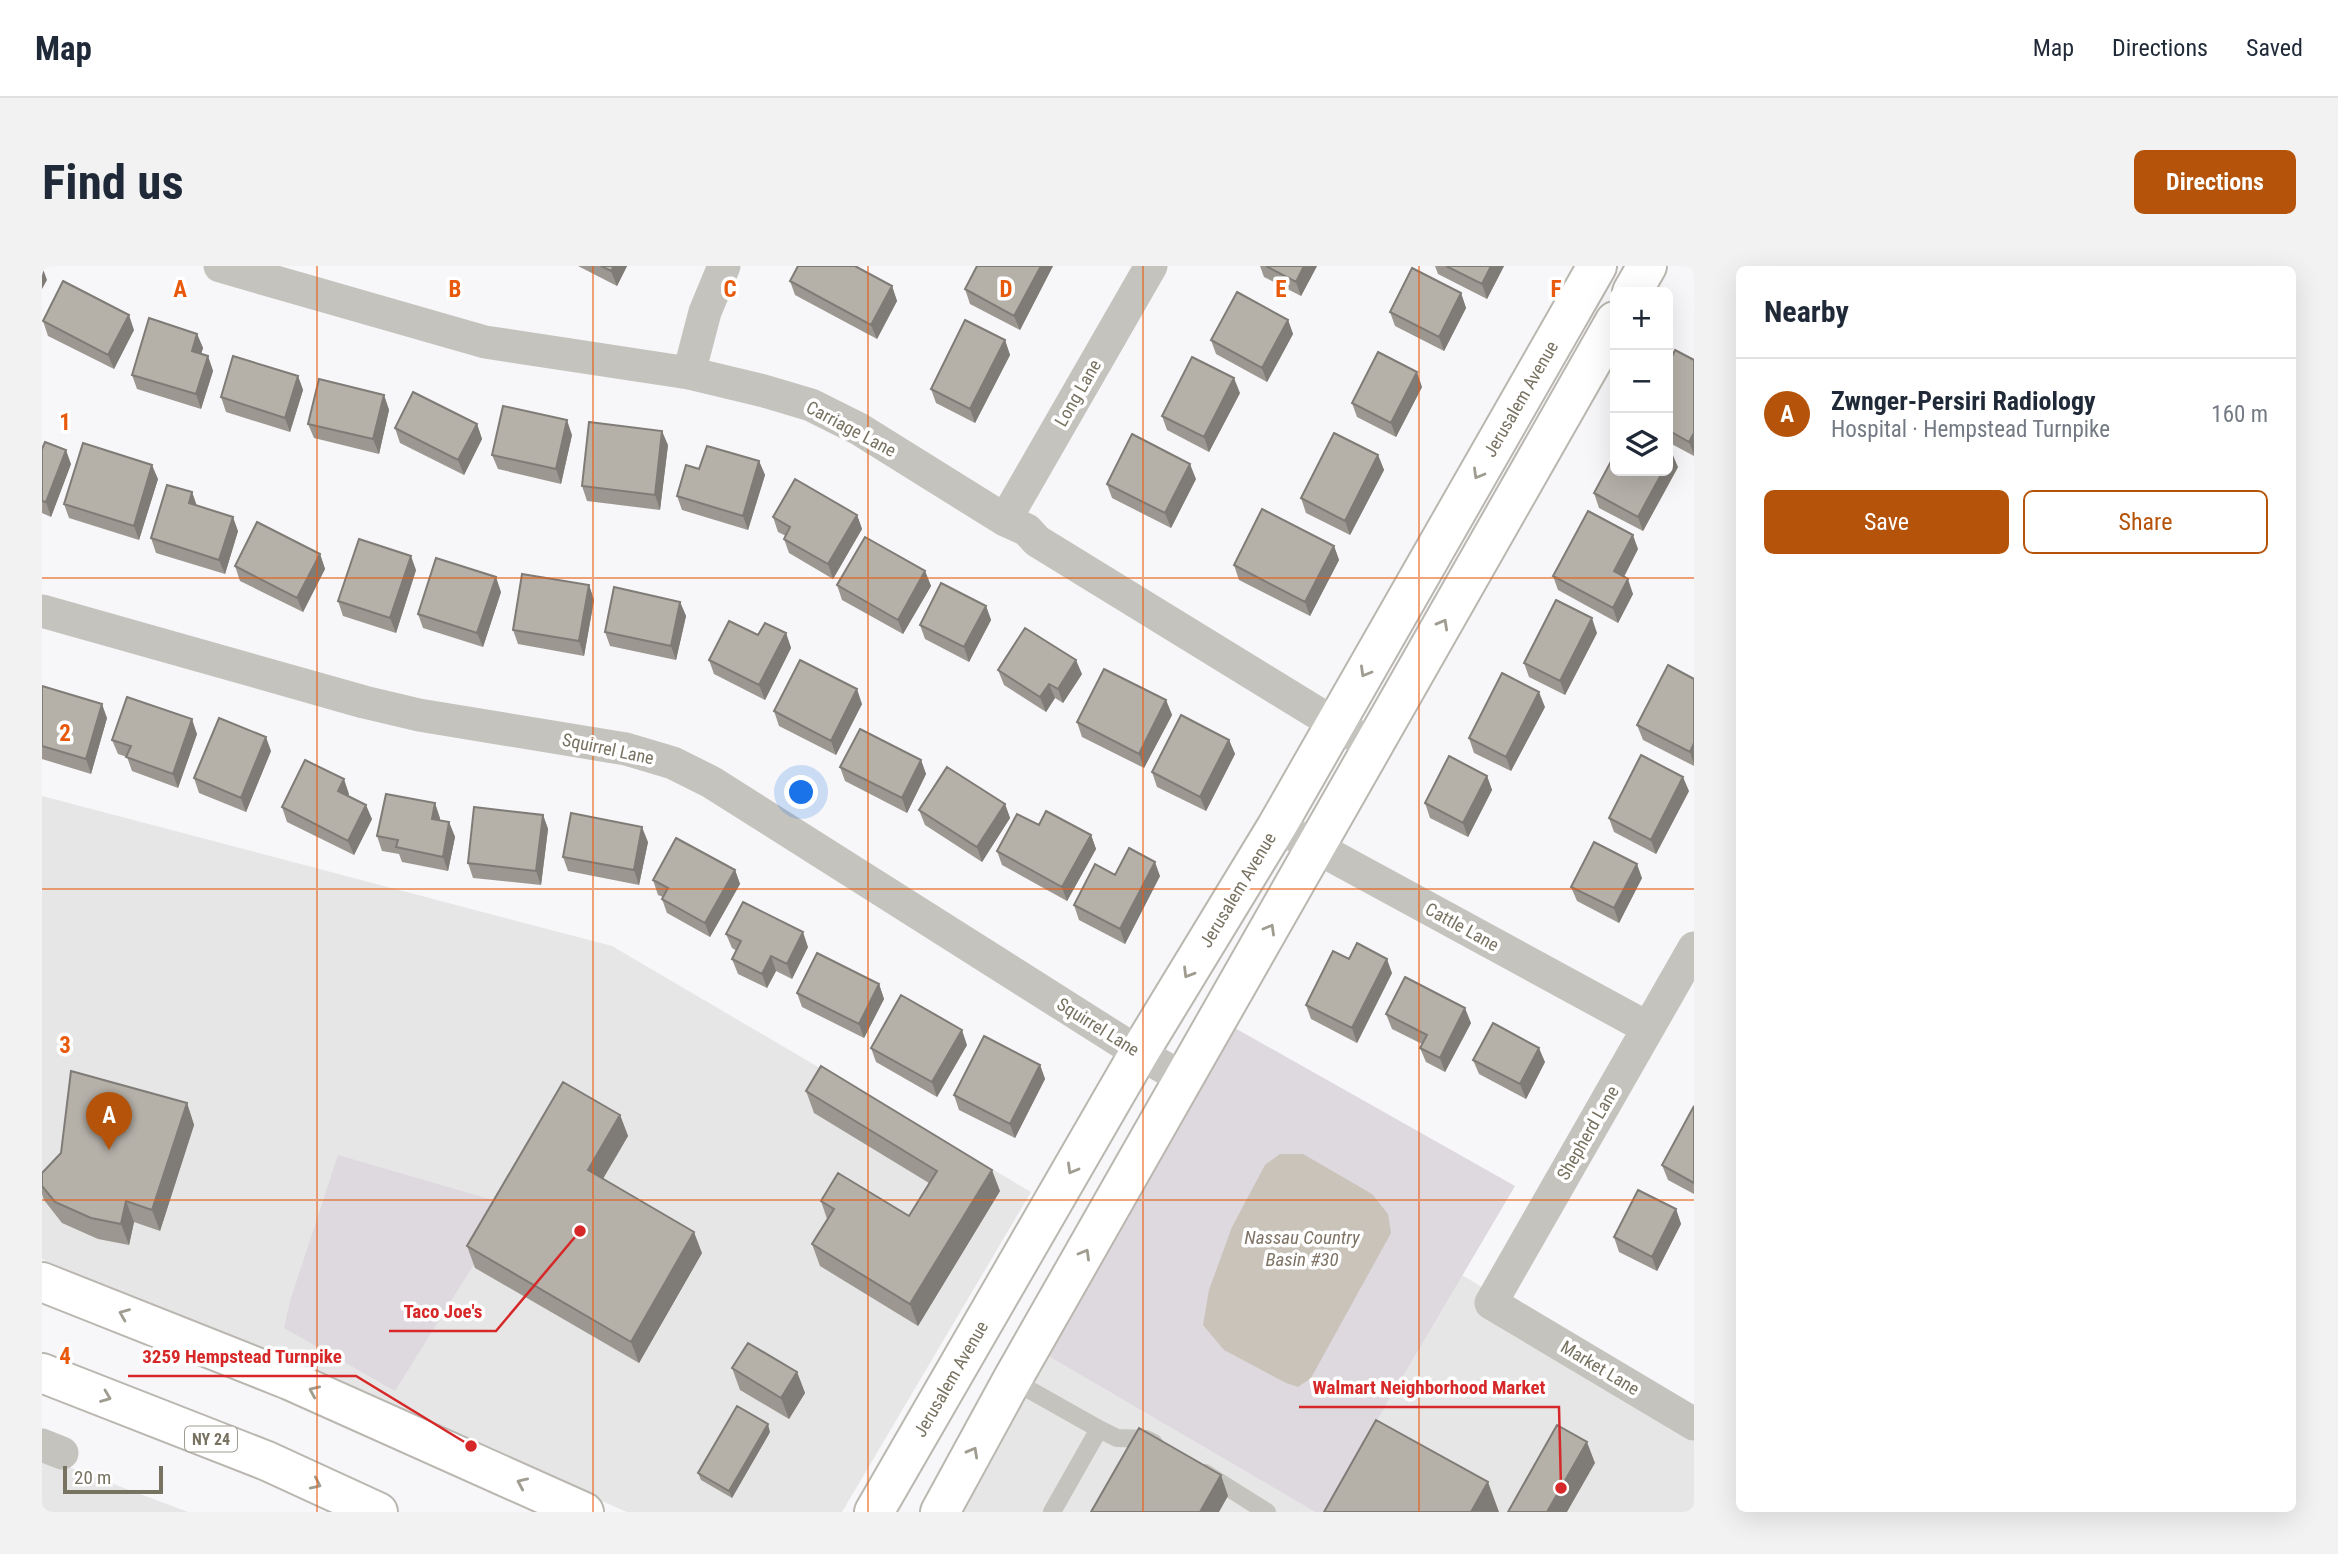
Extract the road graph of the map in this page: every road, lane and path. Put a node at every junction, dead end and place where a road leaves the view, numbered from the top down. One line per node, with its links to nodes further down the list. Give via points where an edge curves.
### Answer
1 (220, 266): 6 (street, Carriage Lane)
2 (724, 266): 9 (street, via 705,312)
3 (1151, 266): 10 (street, Long Lane)
4 (1597, 266): 12 (main road, Jerusalem Avenue, one-way to 12)
5 (1647, 266): 7 (main road)
6 (272, 273): 9 (street, Carriage Lane, via 485,342)
7 (1635, 287)
8 (1610, 330): 13 (main road, one-way to 8)
9 (689, 373): 10 (street, Carriage Lane, via 811,405 859,429)
10 (1005, 520): 12 (street, Carriage Lane)
11 (42, 611): 18 (street, Squirrel Lane, via 375,705 626,749 673,763 711,782)
12 (1335, 724): 13 (street, Carriage Lane); 14 (main road, Jerusalem Avenue)
13 (1374, 746): 15 (main road)
14 (1276, 826): 15 (street, Cattle Lane); 18 (main road, Jerusalem Avenue, one-way to 18)
15 (1317, 848): 17 (street, Cattle Lane); 19 (main road, one-way to 15)
16 (1694, 948): 17 (street, Shepherd Lane)
17 (1648, 1028): 21 (street, Shepherd Lane, via 1491,1303)
18 (1139, 1054): 19 (street, Squirrel Lane); 30 (main road, Jerusalem Avenue, one-way to 30)
19 (1184, 1079): 23 (main road, one-way to 19)
20 (42, 1282): 29 (main road, one-way to 20, via 289,1380)
21 (1507, 1312): 24 (street, Market Lane)
22 (42, 1373): 28 (main road, NY 24, one-way to 28, via 267,1461)
23 (1012, 1380): 25 (lane); 31 (main road, one-way to 23)
24 (1694, 1424)
25 (1099, 1429): 26 (lane, via 1118,1444 1146,1439); 32 (lane)
26 (1170, 1453)
27 (1194, 1467): 33 (lane)
28 (378, 1512)
29 (584, 1512)
30 (874, 1512)
31 (940, 1512)
32 (1052, 1512)
33 (1267, 1512)

